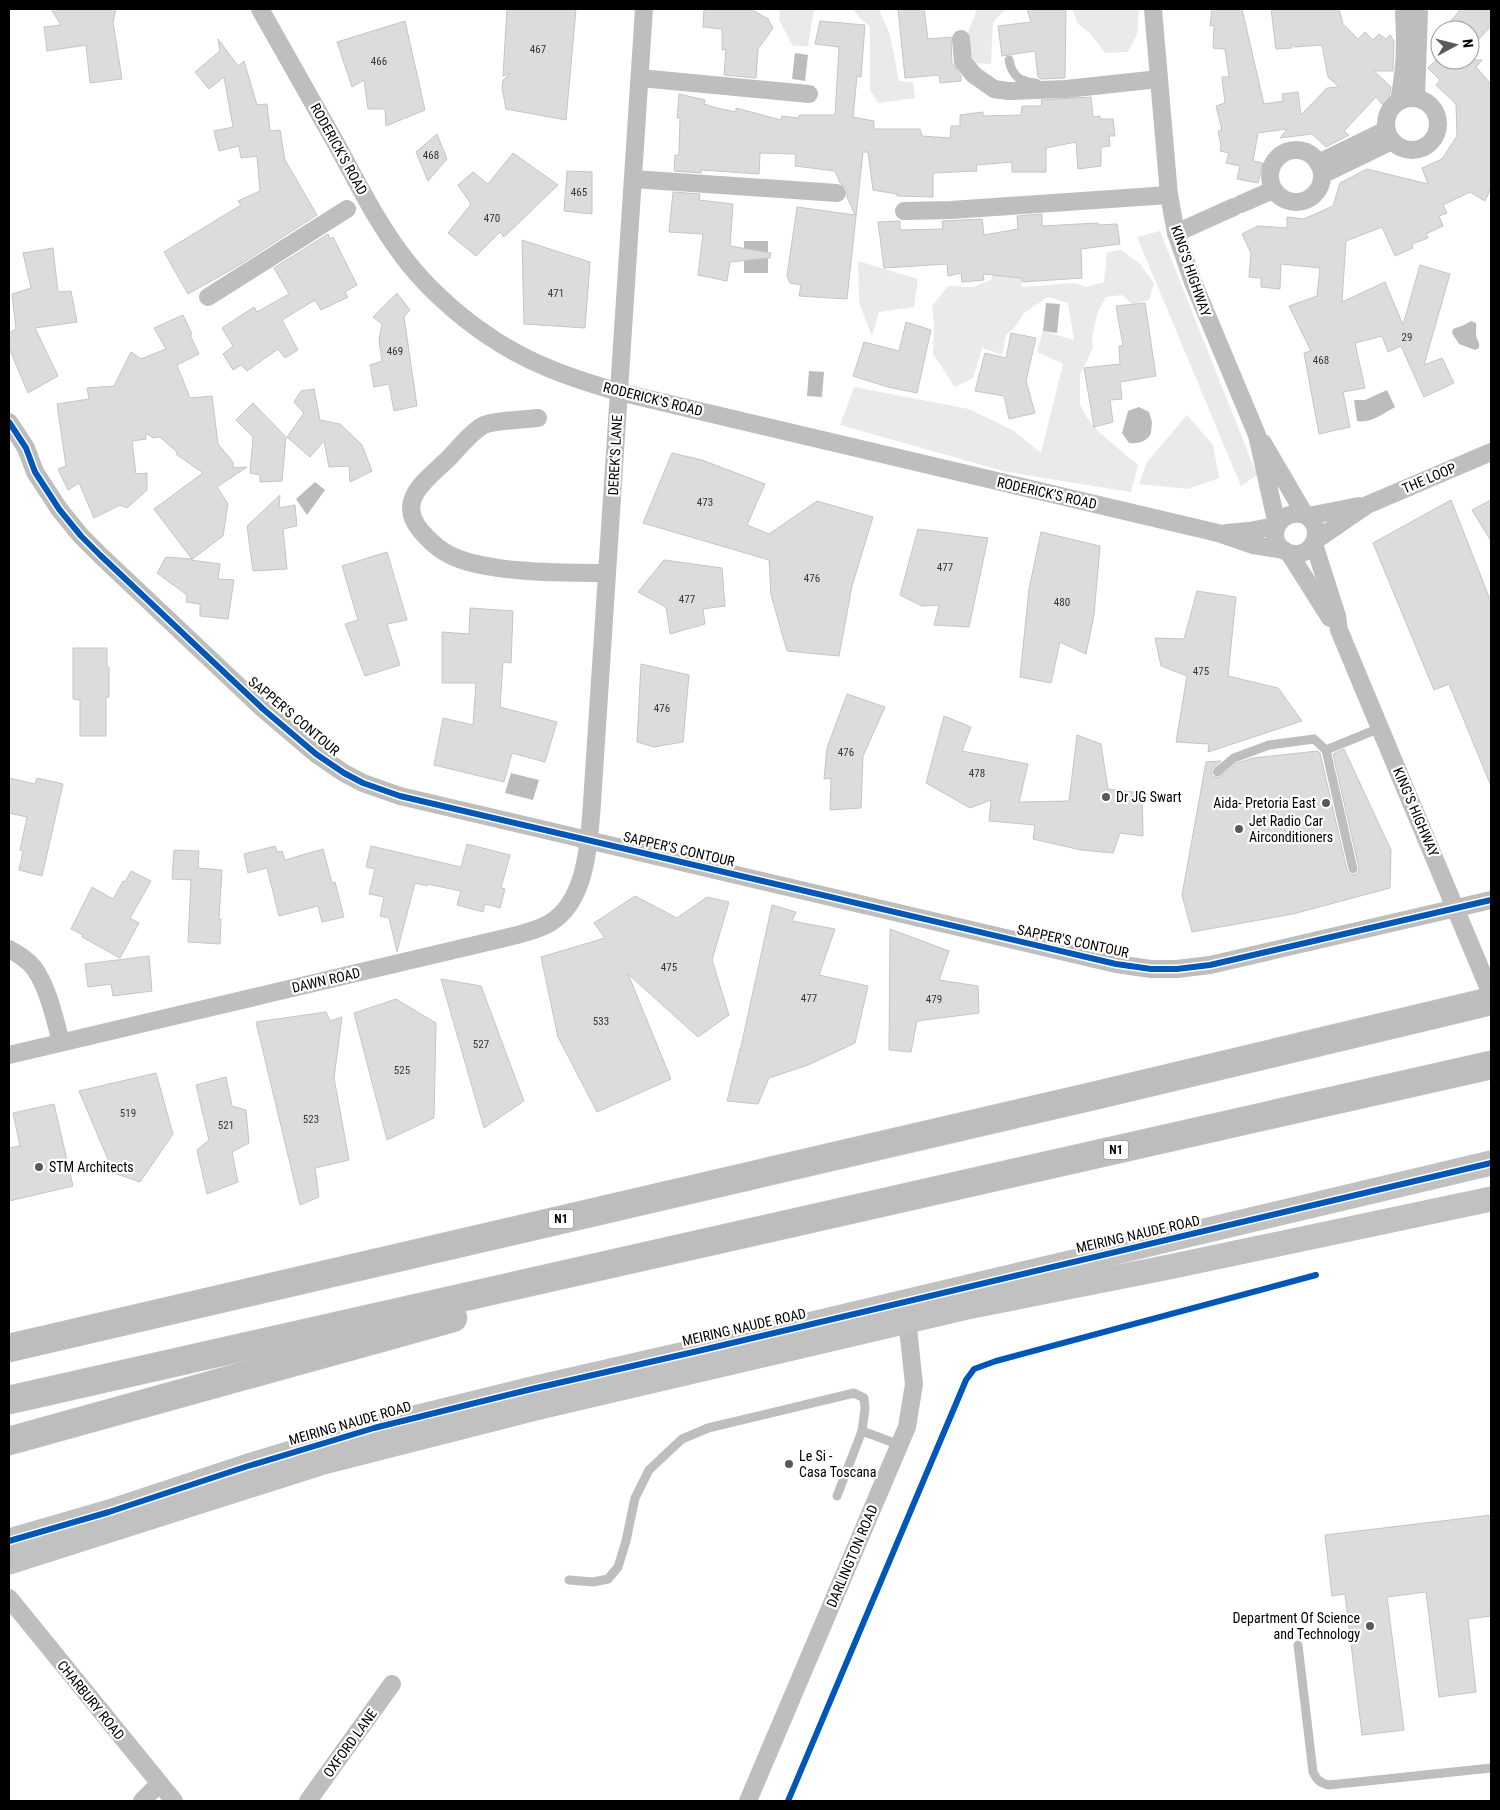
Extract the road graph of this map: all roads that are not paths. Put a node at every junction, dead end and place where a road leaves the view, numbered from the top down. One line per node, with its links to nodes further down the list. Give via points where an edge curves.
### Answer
1 (260, 9): 17 (street, RODERICK'S ROAD)
2 (644, 9): 8 (street, DEREK'S LANE)
3 (1153, 9): 7 (street, KING'S HIGHWAY)
4 (1411, 11): 10 (street, via 1404,73)
5 (961, 39): 7 (street, via 963,62 974,75 994,89 1066,89)
6 (1009, 60): 7 (lane, via 1015,76 1034,83)
7 (1158, 75): 16 (street, KING'S HIGHWAY)
8 (640, 78): 9 (street); 13 (street, DEREK'S LANE)
9 (810, 94)
10 (1407, 100): 11 (street, via 1388,114); 11 (street, via 1424,100 1431,105 1439,120 1436,137 1423,149 1415,151 1406,150)
11 (1389, 136): 12 (street)
12 (1320, 169): 14 (street, via 1322,183 1314,196 1300,203 1285,200); 14 (street, via 1313,156 1298,150 1282,154 1271,166 1269,174)
13 (633, 179): 15 (street); 21 (street, DEREK'S LANE)
14 (1273, 190): 19 (street)
15 (837, 193)
16 (1169, 195): 18 (street); 19 (street, KING'S HIGHWAY)
17 (357, 204): 20 (street); 21 (street, RODERICK'S ROAD, via 450,306 486,335 552,371)
18 (904, 211)
19 (1176, 233): 24 (street, KING'S HIGHWAY)
20 (208, 297)
21 (619, 392): 31 (street, RODERICK'S ROAD); 34 (street, DEREK'S LANE)
22 (538, 418): 34 (street, via 483,424 412,498 413,522 444,552 472,563 516,570)
23 (9, 422): 26 (street, SAPPER'S CONTOUR)
24 (1257, 435): 29 (street, KING'S HIGHWAY); 30 (street, KING'S HIGHWAY)
25 (9, 447): 26 (street)
26 (26, 448): 39 (street, SAPPER'S CONTOUR, via 35,472 81,536 263,709 316,754 363,783 400,796)
27 (1491, 452): 28 (street, THE LOOP)
28 (1367, 505): 29 (street, THE LOOP); 32 (street, THE LOOP)
29 (1306, 516): 30 (street, via 1292,513 1281,519); 32 (street, via 1316,527)
30 (1277, 526): 31 (street, RODERICK'S ROAD, via 1249,532); 33 (street, via 1278,543)
31 (1218, 533): 33 (street, RODERICK'S ROAD, via 1248,544)
32 (1315, 542): 33 (street, via 1306,552); 35 (street, KING'S HIGHWAY)
33 (1287, 552): 35 (street, KING'S HIGHWAY)
34 (607, 573): 39 (street, DEREK'S LANE)
35 (1339, 630): 36 (street, KING'S HIGHWAY)
36 (1380, 728): 37 (lane); 42 (street, KING'S HIGHWAY)
37 (1326, 750): 38 (lane, via 1314,739 1269,745 1234,758); 40 (lane)
38 (1217, 772)
39 (589, 841): 42 (street, SAPPER'S CONTOUR, via 1116,964 1151,969 1210,964); 46 (street, DAWN ROAD, via 576,895 559,917 539,928)
40 (1353, 869)
41 (1491, 900): 42 (street, SAPPER'S CONTOUR)
42 (1456, 909): 44 (street, KING'S HIGHWAY)
43 (9, 949): 46 (street, via 24,957 34,968 56,1021)
44 (1491, 994)
45 (1491, 1002): 53 (highway, N1)
46 (61, 1042): 47 (street, DAWN ROAD)
47 (9, 1055)
48 (1491, 1065): 51 (highway, N1)
49 (1491, 1163): 52 (street, MEIRING NAUDE ROAD)
50 (1491, 1199): 52 (street, MEIRING NAUDE ROAD)
51 (772, 1228): 54 (highway, N1); 56 (highway)
52 (906, 1311): 57 (street, DARLINGTON ROAD, via 914,1384 907,1427); 59 (street, MEIRING NAUDE ROAD, via 698,1351 374,1428); 60 (street, MEIRING NAUDE ROAD, via 320,1463)
53 (17, 1345)
54 (9, 1400)
55 (862, 1431): 57 (lane); 58 (lane); 61 (lane, via 866,1409 864,1398 854,1394 708,1428 682,1439 649,1470 635,1498 618,1567 608,1579 593,1582)
56 (9, 1441)
57 (900, 1445): 70 (street, DARLINGTON ROAD)
58 (837, 1496)
59 (9, 1541)
60 (9, 1562)
61 (569, 1580)
62 (12, 1607): 66 (street, CHARBURY ROAD)
63 (1298, 1645): 65 (lane, via 1313,1772 1321,1783 1329,1785)
64 (392, 1684): 69 (street, OXFORD LANE)
65 (1491, 1768)
66 (159, 1784): 67 (street); 68 (street, CHARBURY ROAD)
67 (142, 1801)
68 (174, 1801)
69 (308, 1801)
70 (748, 1801)

